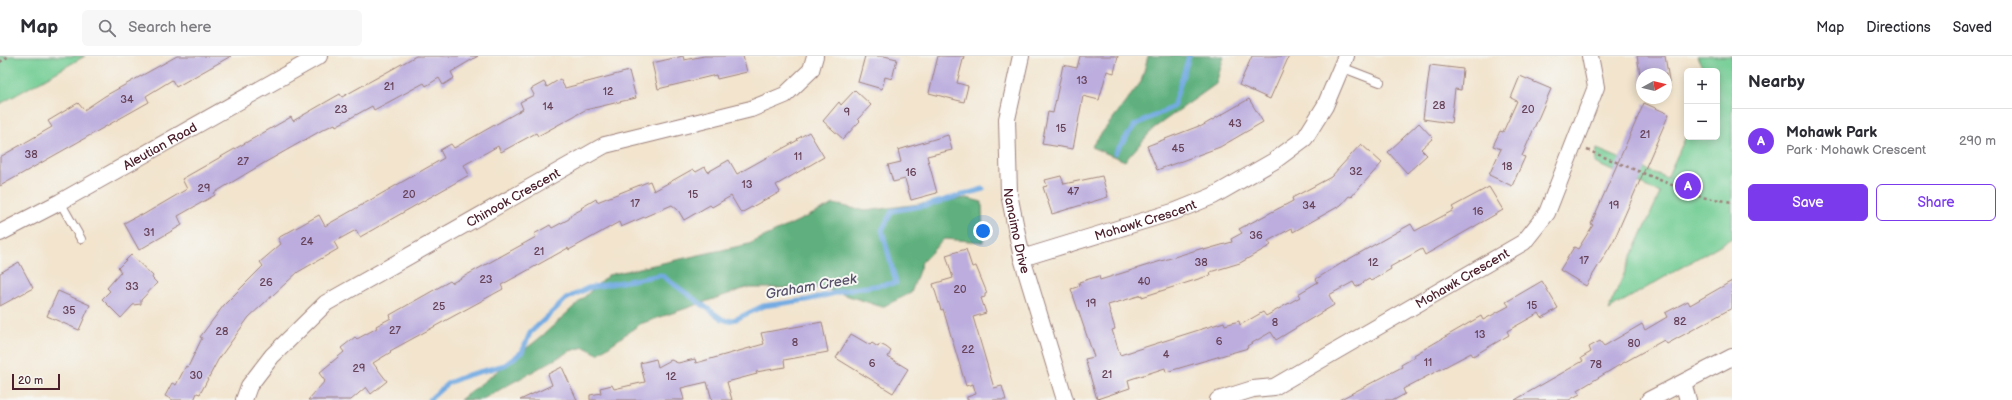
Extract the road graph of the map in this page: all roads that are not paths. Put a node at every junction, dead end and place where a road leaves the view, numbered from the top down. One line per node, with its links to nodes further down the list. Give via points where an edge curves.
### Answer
1 (319, 56): 7 (street, Aleutian Road)
2 (815, 56): 13 (street, Chinook Crescent, via 811,70 785,95 751,109 605,145 326,303 272,356 249,386)
3 (1021, 56): 10 (street, Nanaimo Drive, via 1007,119 1009,194)
4 (1590, 56): 15 (street, Mohawk Crescent, via 1596,88 1547,213 1524,242 1274,387)
5 (1343, 62): 6 (lane); 10 (street, Mohawk Crescent, via 1325,106 1305,138 1274,161 1213,196 1176,211)
6 (1380, 82)
7 (60, 202): 8 (street, Aleutian Road); 9 (lane)
8 (0, 233)
9 (81, 239)
10 (1022, 258): 14 (street, Nanaimo Drive)
11 (1732, 357): 12 (street)
12 (1683, 383): 16 (street); 17 (street)
13 (244, 400)
14 (1065, 400)
15 (1218, 400)
16 (1649, 400)
17 (1688, 400)

